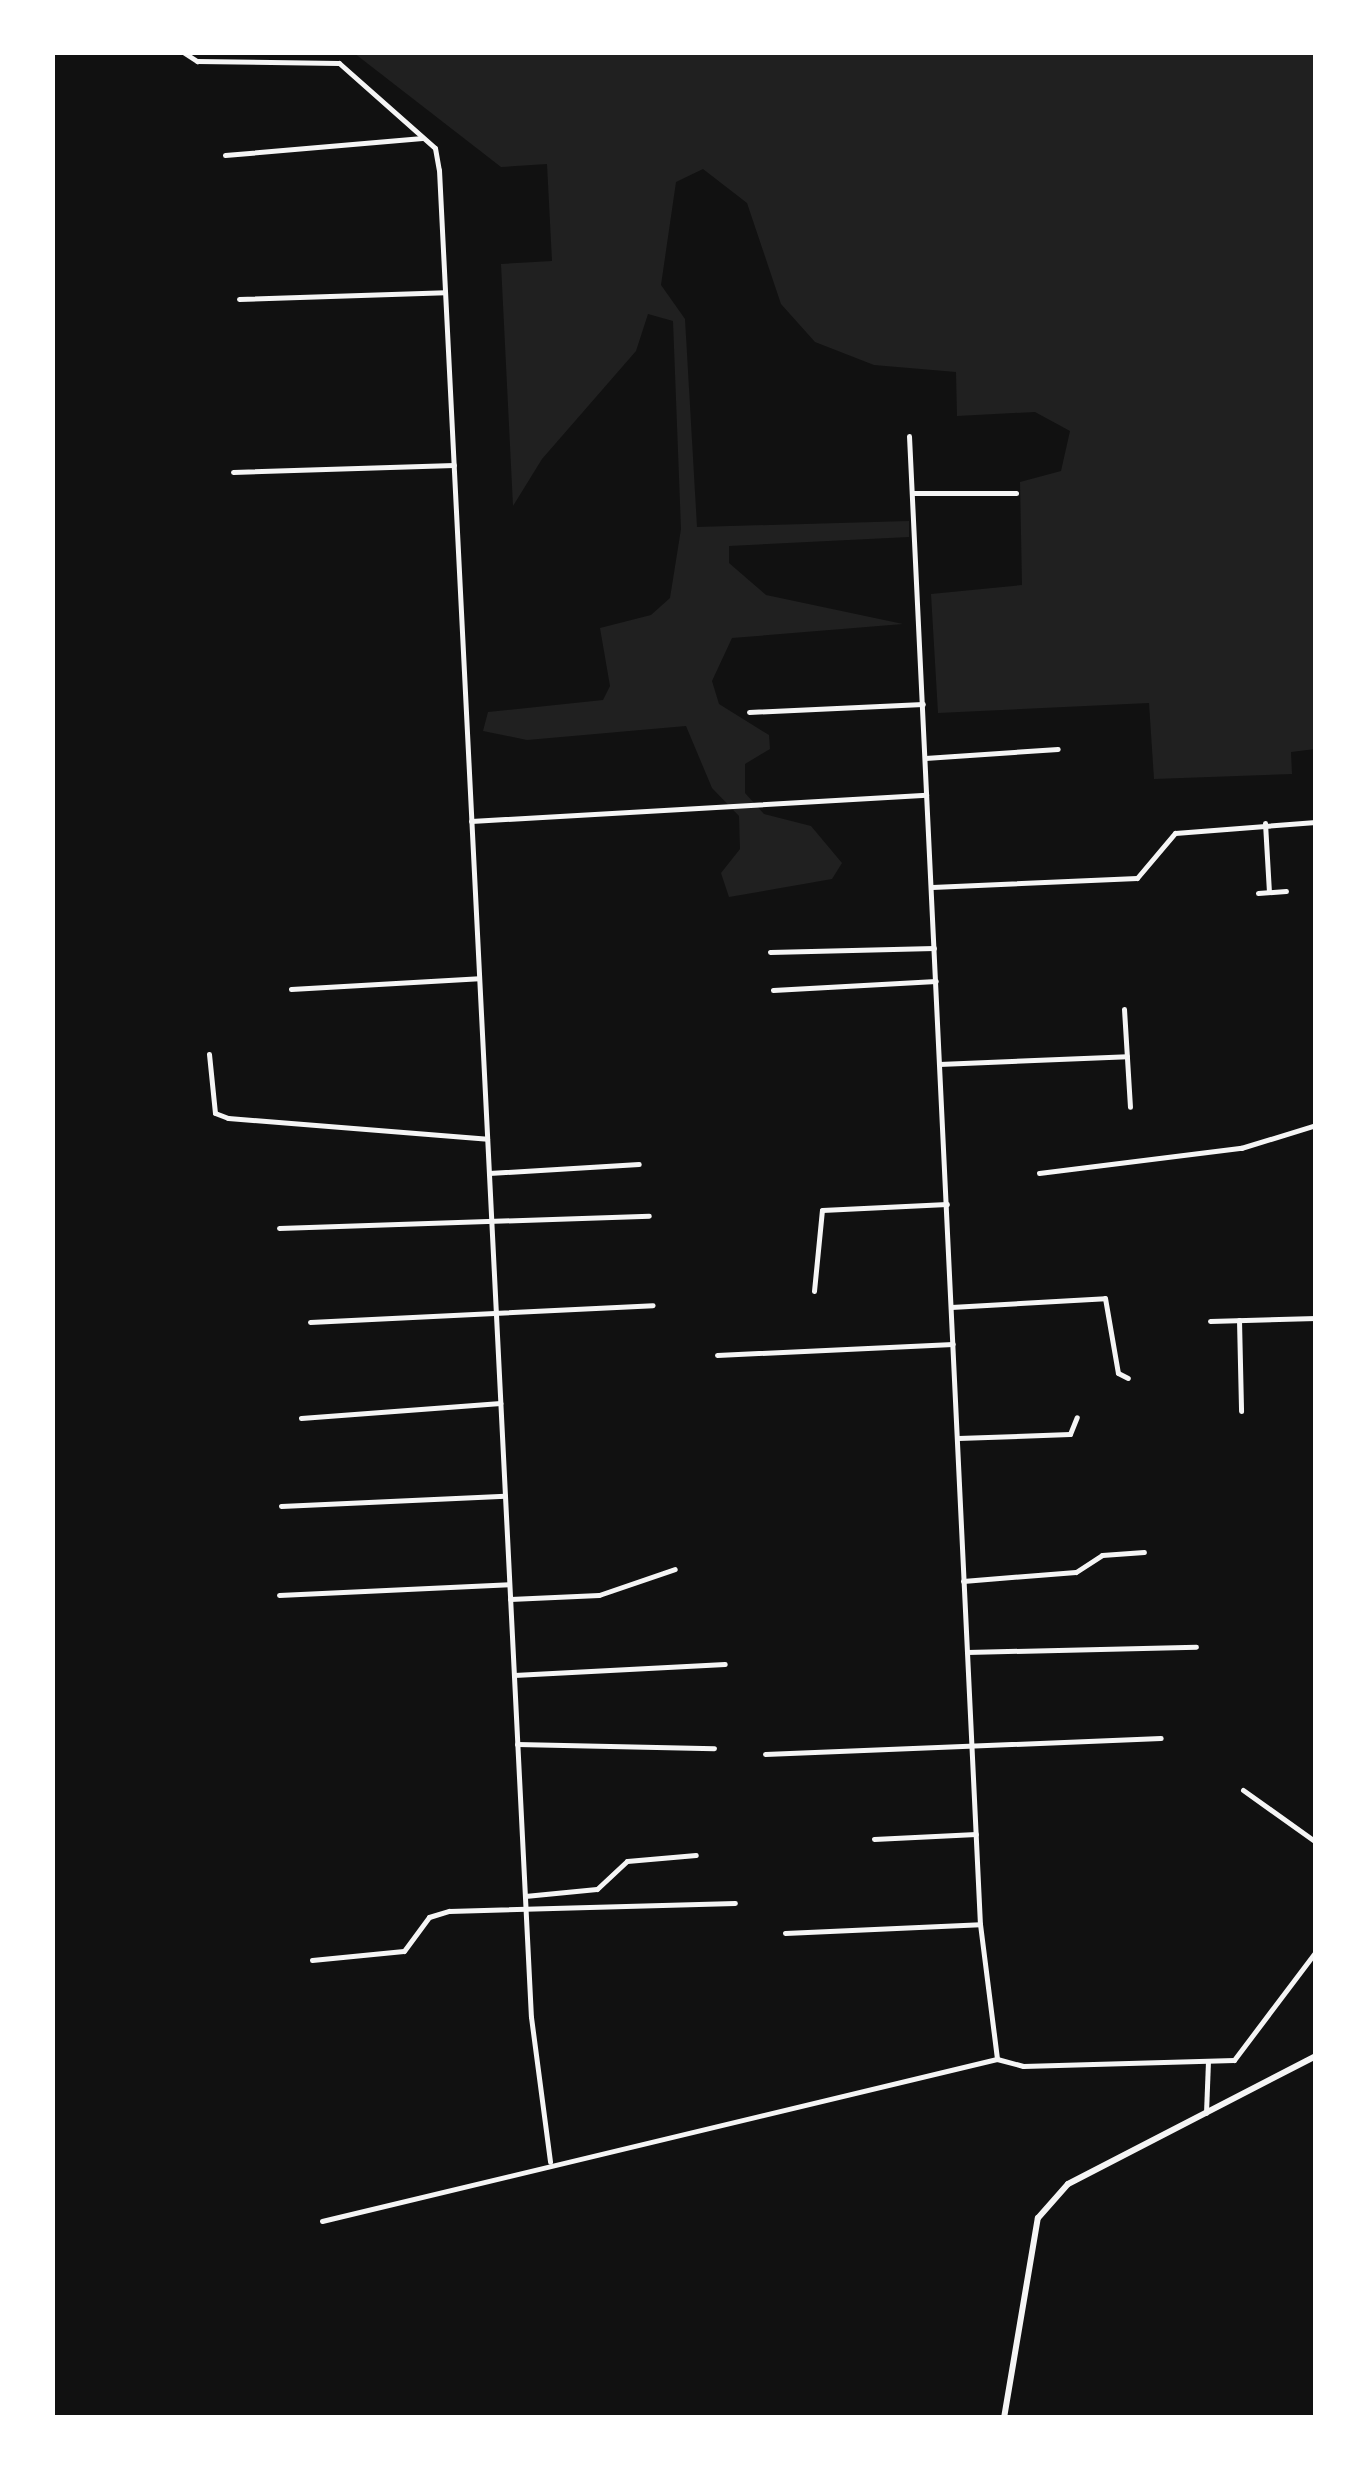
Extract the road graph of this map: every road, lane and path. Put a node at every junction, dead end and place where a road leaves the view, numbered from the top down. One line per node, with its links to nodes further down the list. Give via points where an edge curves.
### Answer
1 (183, 52): 2 (street, via 197,61 340,63)
2 (423, 138): 3 (street); 4 (street, via 439,170)
3 (226, 155)
4 (445, 292): 5 (street); 7 (street)
5 (239, 299)
6 (909, 436): 10 (street)
7 (454, 466): 8 (street); 16 (street)
8 (233, 472)
9 (1016, 493): 10 (street)
10 (912, 494): 11 (street)
11 (923, 704): 12 (street); 14 (street)
12 (749, 712)
13 (1058, 750): 14 (street)
14 (924, 758): 15 (street)
15 (926, 795): 16 (street); 19 (street)
16 (471, 821): 25 (street)
17 (1316, 822): 18 (street)
18 (1266, 823): 19 (street, via 1175,833 1138,878); 21 (street)
19 (932, 887): 23 (street)
20 (1286, 890): 21 (street)
21 (1269, 892): 22 (street)
22 (1258, 893)
23 (934, 948): 24 (street); 26 (street)
24 (770, 952)
25 (479, 978): 27 (street); 35 (street)
26 (936, 981): 28 (street); 32 (street)
27 (292, 990)
28 (773, 990)
29 (1124, 1009): 31 (street)
30 (210, 1054): 35 (street, via 215,1113 228,1118)
31 (1126, 1056): 32 (street); 33 (street)
32 (938, 1064): 39 (street)
33 (1130, 1107)
34 (1316, 1124): 38 (street, via 1241,1148)
35 (487, 1139): 37 (street)
36 (639, 1164): 37 (street)
37 (489, 1173): 41 (street)
38 (1039, 1173)
39 (946, 1204): 43 (street, via 822,1210); 45 (street)
40 (649, 1216): 41 (street)
41 (492, 1226): 42 (street); 46 (street)
42 (279, 1228)
43 (814, 1292)
44 (653, 1305): 46 (street)
45 (952, 1307): 51 (street); 53 (street, via 1105,1298 1118,1373)
46 (496, 1313): 50 (street); 54 (street)
47 (1316, 1318): 48 (street)
48 (1239, 1320): 49 (street); 55 (street)
49 (1210, 1321)
50 (310, 1322)
51 (953, 1344): 52 (street); 58 (street)
52 (717, 1355)
53 (1128, 1378)
54 (500, 1404): 56 (street); 59 (street)
55 (1241, 1411)
56 (301, 1418)
57 (1077, 1418): 58 (street, via 1070,1434)
58 (957, 1438): 63 (street)
59 (505, 1496): 60 (street); 64 (street)
60 (282, 1506)
61 (1144, 1552): 63 (street, via 1102,1555 1076,1572)
62 (675, 1569): 66 (street, via 599,1596)
63 (963, 1581): 68 (street)
64 (509, 1584): 65 (street); 66 (street)
65 (279, 1595)
66 (510, 1599): 70 (street)
67 (1196, 1647): 68 (street)
68 (967, 1652): 73 (street)
69 (725, 1664): 70 (street)
70 (514, 1675): 72 (street)
71 (1161, 1738): 73 (street)
72 (518, 1744): 74 (street); 81 (street)
73 (972, 1746): 75 (street); 77 (street)
74 (714, 1748)
75 (765, 1754)
76 (1244, 1790): 79 (street)
77 (976, 1834): 78 (street); 84 (street)
78 (874, 1840)
79 (1316, 1842)
80 (696, 1855): 81 (street, via 627,1860 597,1889)
81 (525, 1896): 83 (street)
82 (735, 1903): 83 (street)
83 (526, 1912): 87 (street, via 449,1911 429,1917 404,1951); 92 (street, via 537,2109)
84 (980, 1924): 85 (street); 89 (street)
85 (785, 1933)
86 (1316, 1951): 90 (street, via 1234,2060)
87 (312, 1960)
88 (1316, 2056): 91 (street)
89 (997, 2059): 90 (street, via 1023,2066); 92 (street)
90 (1208, 2062): 91 (street)
91 (1206, 2113): 94 (street, via 1068,2184 1038,2218)
92 (550, 2162): 93 (street)
93 (322, 2221)
94 (1004, 2418)

